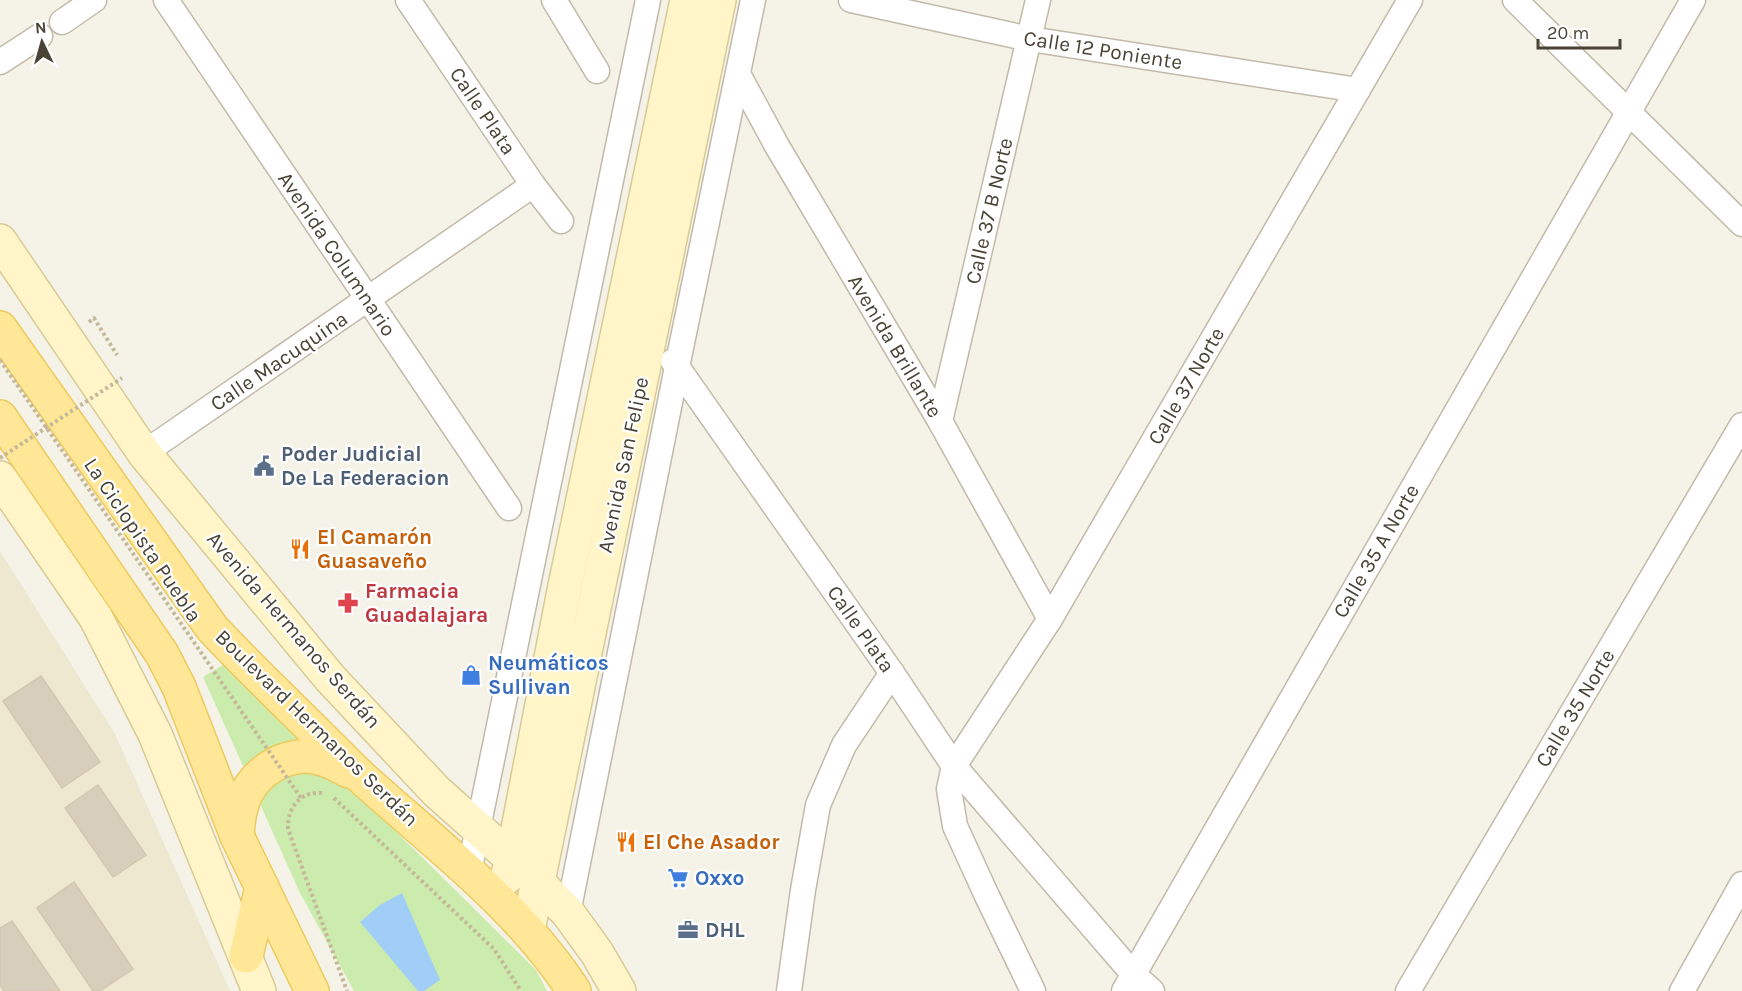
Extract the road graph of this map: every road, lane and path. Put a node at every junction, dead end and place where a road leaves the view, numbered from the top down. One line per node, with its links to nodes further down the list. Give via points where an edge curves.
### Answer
1 (94, 0): 14 (street)
2 (166, 0): 27 (street, Avenida Columnario)
3 (408, 0): 22 (street, Calle Plata)
4 (554, 0): 18 (street)
5 (648, 0): 48 (street)
6 (687, 0): 26 (main road, Avenida San Felipe)
7 (719, 0): 29 (main road, Avenida San Felipe)
8 (753, 0): 19 (street, Avenida San Felipe)
9 (851, 0): 16 (street, Calle 12 Poniente)
10 (1038, 0): 16 (street, Calle 37 B Norte)
11 (1410, 0): 20 (street, Calle 37 Norte)
12 (1515, 0): 21 (street)
13 (1693, 0): 21 (street, Calle 35 A Norte)
14 (62, 22)
15 (40, 36): 17 (street)
16 (1030, 39): 20 (street, Calle 12 Poniente); 34 (street, Calle 37 B Norte)
17 (0, 62)
18 (597, 71)
19 (738, 74): 31 (street, Avenida San Felipe); 34 (street, Avenida Brillante)
20 (1358, 90): 41 (street, Calle 37 Norte)
21 (1628, 110): 24 (street); 59 (street, Calle 35 A Norte)
22 (533, 185): 23 (street, Calle Plata); 27 (street, Calle Macuquina)
23 (561, 221)
24 (1742, 224)
25 (0, 241): 37 (main road, Avenida Hermanos Serdán)
26 (626, 294): 29 (street, Calle Plata); 50 (main road, Avenida San Felipe)
27 (368, 300): 37 (street, Calle Macuquina); 40 (street, Avenida Columnario)
28 (0, 328): 44 (main road, Boulevard Hermanos Serdán, via 212,628)
29 (651, 329): 31 (street, Calle Plata); 52 (main road, Avenida San Felipe)
30 (0, 360): 36 (path, La Ciclopista Puebla, bridge)
31 (677, 368): 42 (street, Calle Plata); 56 (street, Avenida San Felipe)
32 (122, 378): 36 (path, bridge)
33 (0, 417): 49 (main road, via 162,654 179,687)
34 (940, 421): 41 (street, Avenida Brillante)
35 (1742, 425): 69 (street, Calle 35 Norte)
36 (47, 427): 38 (path, bridge); 47 (path, La Ciclopista Puebla, bridge)
37 (144, 453): 48 (main road, Avenida Hermanos Serdán, via 330,678)
38 (0, 458)
39 (0, 478): 58 (main road, via 101,628 155,734)
40 (509, 508)
41 (1050, 619): 43 (street, Calle 37 Norte)
42 (892, 673): 43 (street, Calle Plata); 66 (street, via 844,745 818,805)
43 (954, 766): 59 (street, Calle Plata); 67 (street, via 949,789 955,826)
44 (359, 775): 49 (main road, via 319,758 302,757 274,764 248,791 241,806); 51 (main road, Boulevard Hermanos Serdán)
45 (324, 793): 47 (path)
46 (332, 797): 63 (path, via 494,949)
47 (301, 798): 62 (path, via 289,813 288,829)
48 (477, 829): 50 (main road, Avenida Hermanos Serdán); 51 (street)
49 (237, 836): 54 (main road)
50 (512, 860): 52 (main road, Avenida Hermanos Serdán); 55 (main road, Avenida San Felipe)
51 (468, 872): 55 (main road, Boulevard Hermanos Serdán)
52 (538, 882): 56 (main road, Avenida Hermanos Serdán); 57 (main road, Avenida San Felipe)
53 (1742, 884): 70 (street)
54 (262, 887): 58 (main road); 61 (main road)
55 (499, 902): 57 (main road, Boulevard Hermanos Serdán)
56 (568, 913): 65 (main road, Avenida Hermanos Serdán)
57 (528, 930): 64 (main road, Boulevard Hermanos Serdán)
58 (246, 957): 60 (main road)
59 (1129, 983): 68 (street, Calle Plata)
60 (259, 991)
61 (312, 991)
62 (347, 991)
63 (521, 991)
64 (574, 991)
65 (619, 991)
66 (789, 991)
67 (1033, 991)
68 (1152, 991)
69 (1408, 991)
70 (1682, 991)

